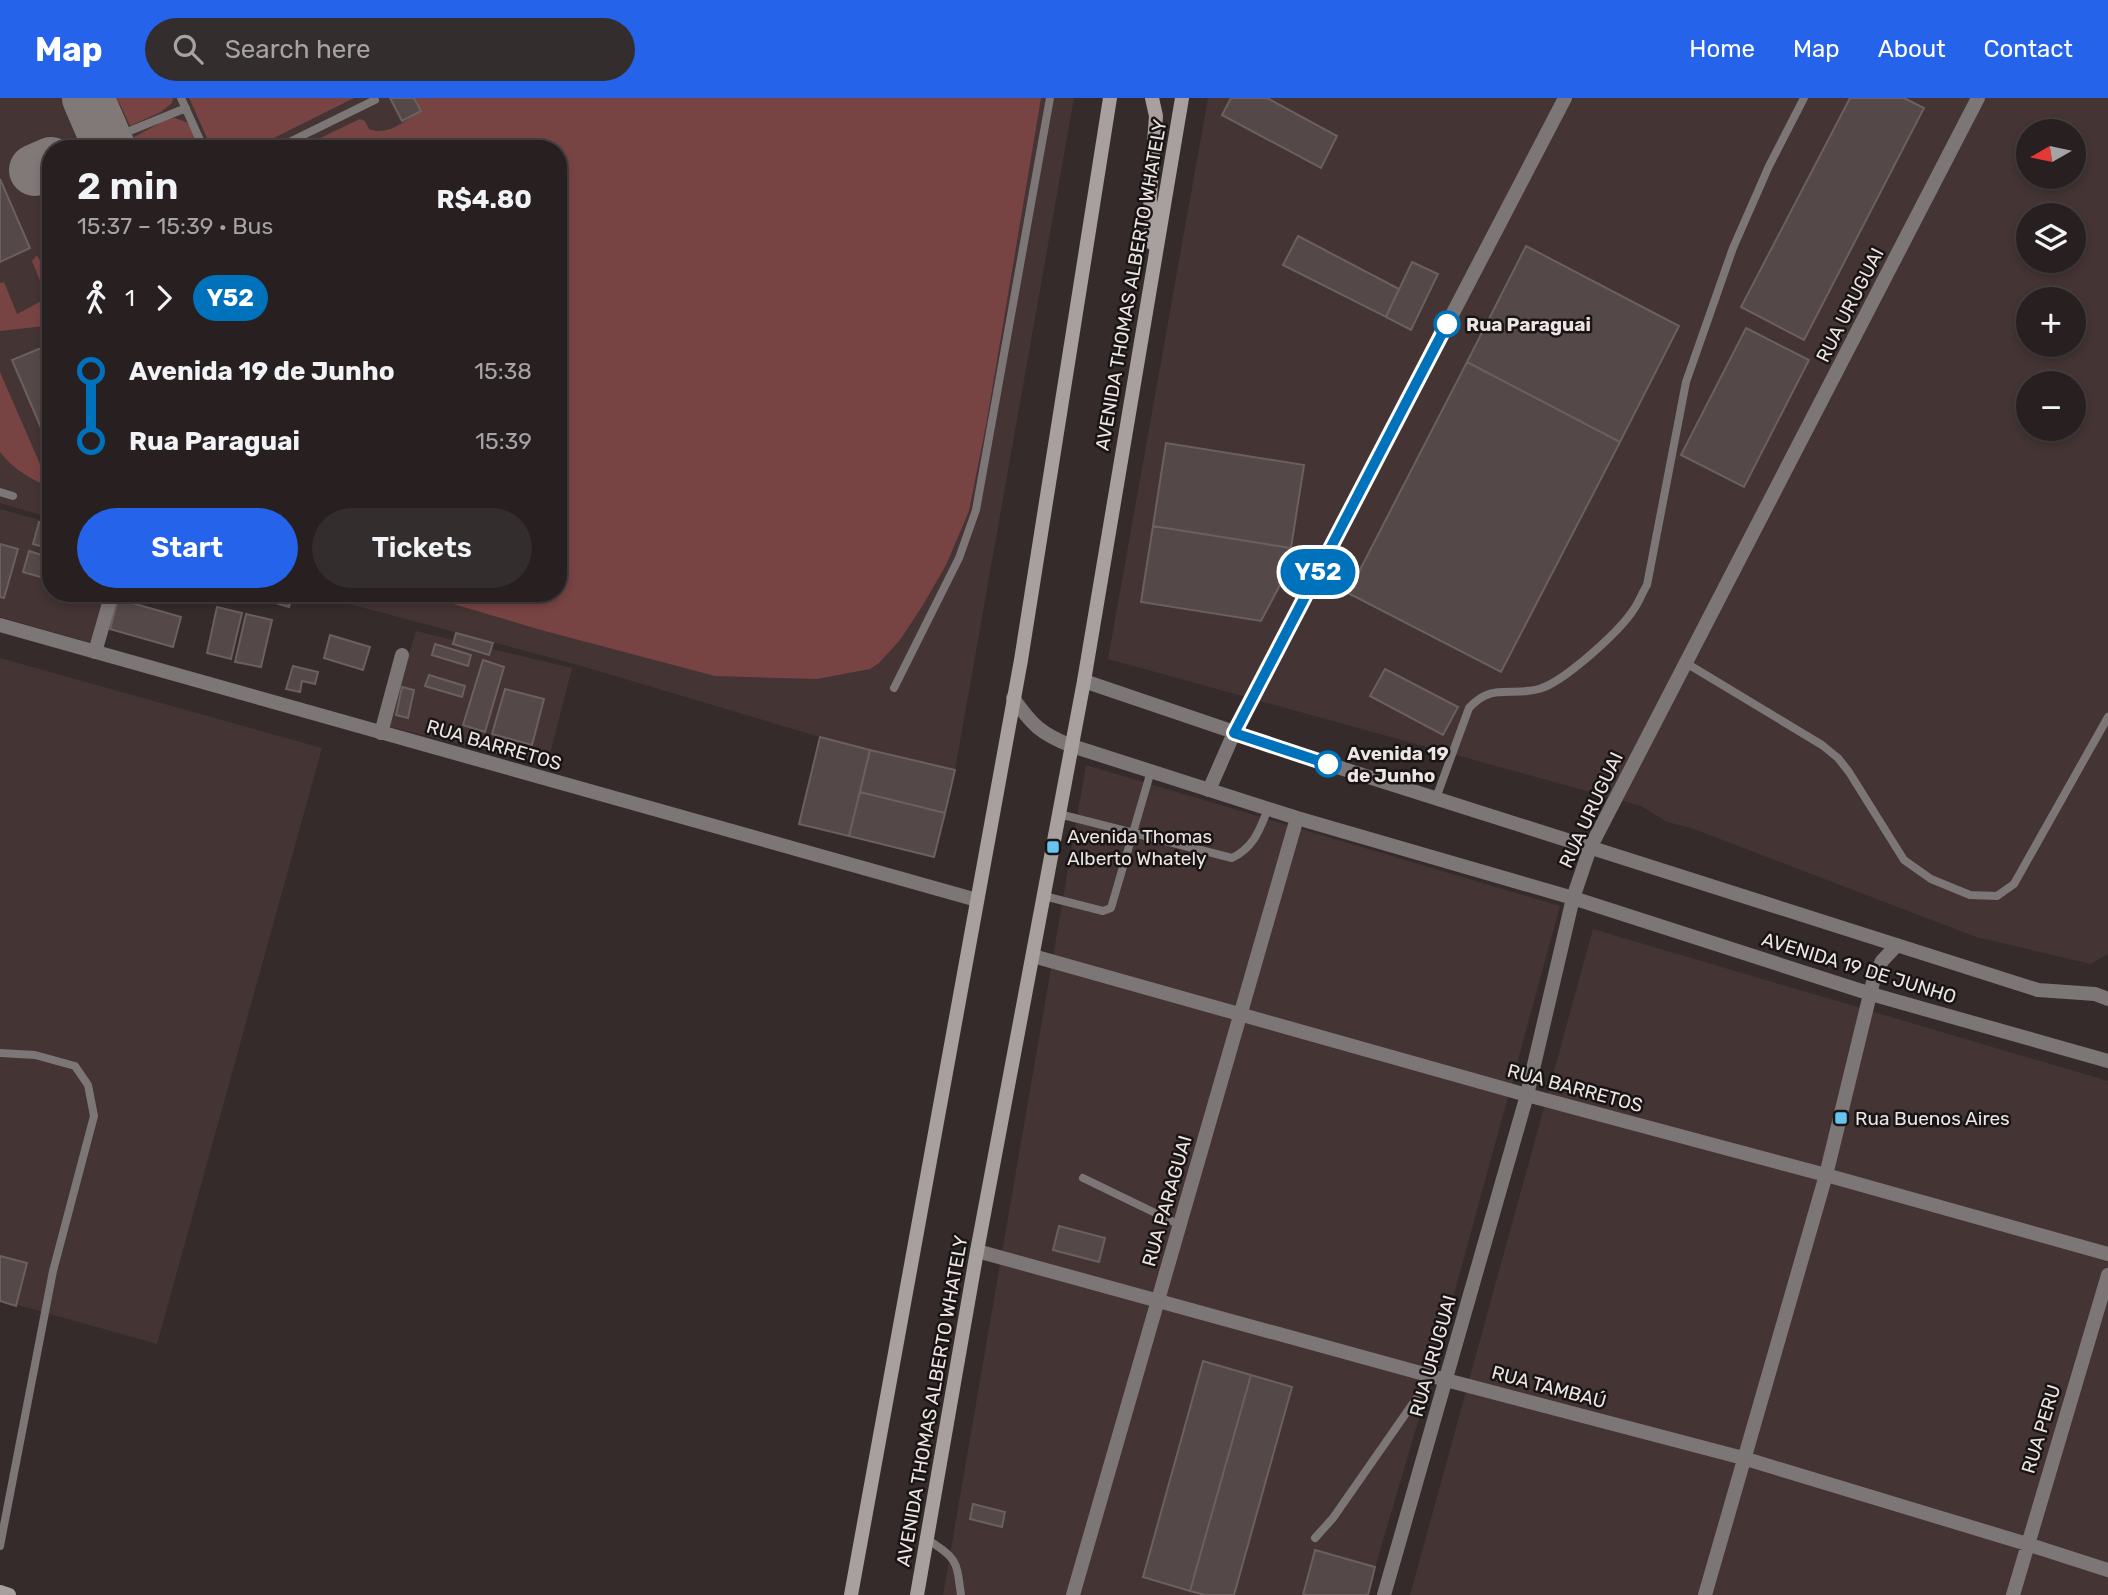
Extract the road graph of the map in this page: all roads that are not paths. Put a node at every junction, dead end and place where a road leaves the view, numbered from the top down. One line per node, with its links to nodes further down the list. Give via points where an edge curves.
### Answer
1 (181, 98): 10 (lane)
2 (1050, 98): 23 (lane, via 976,510 959,558)
3 (1110, 98): 24 (main road)
4 (1152, 98): 14 (main road, via 1156,116 1150,196)
5 (1182, 98): 14 (main road, AVENIDA THOMAS ALBERTO WHATELY)
6 (1565, 98): 27 (street)
7 (1804, 98): 31 (lane, via 1734,248 1686,382 1647,585 1633,611 1569,673 1539,689 1490,692 1469,708)
8 (1978, 98): 21 (street, RUA URUGUAI)
9 (375, 100): 13 (lane)
10 (186, 108): 11 (lane); 12 (lane)
11 (132, 130)
12 (200, 140)
13 (293, 140)
14 (1153, 273): 22 (main road, AVENIDA THOMAS ALBERTO WHATELY)
15 (0, 492): 16 (lane)
16 (13, 496)
17 (110, 602): 19 (street)
18 (0, 625): 19 (street, RUA BARRETOS)
19 (96, 652): 26 (street, RUA BARRETOS)
20 (402, 655): 26 (street)
21 (1686, 663): 25 (lane, via 1830,751 1849,772 1904,860 1970,895 1997,896 2014,884); 36 (street, RUA URUGUAI)
22 (1084, 681): 27 (street, AVENIDA 19 DE JUNHO); 28 (main road, AVENIDA THOMAS ALBERTO WHATELY)
23 (894, 688)
24 (1013, 698): 28 (street, AVENIDA 19 DE JUNHO, via 1030,723); 39 (main road)
25 (2108, 717)
26 (381, 733): 39 (street, RUA BARRETOS)
27 (1234, 733): 30 (street); 31 (street, AVENIDA 19 DE JUNHO)
28 (1072, 746): 29 (street, AVENIDA 19 DE JUNHO); 33 (main road, AVENIDA THOMAS ALBERTO WHATELY)
29 (1151, 771): 30 (street, AVENIDA 19 DE JUNHO); 35 (lane)
30 (1209, 790): 32 (street, AVENIDA 19 DE JUNHO)
31 (1436, 798): 36 (street, AVENIDA 19 DE JUNHO)
32 (1268, 809): 34 (street, AVENIDA 19 DE JUNHO); 35 (lane, via 1255,840 1231,858)
33 (1059, 814): 35 (lane); 37 (main road, AVENIDA THOMAS ALBERTO WHATELY)
34 (1297, 818): 38 (street, AVENIDA 19 DE JUNHO); 44 (street, RUA PARAGUAI)
35 (1131, 832): 37 (lane, via 1111,908 1103,911)
36 (1590, 848): 38 (street, RUA URUGUAI); 40 (street, AVENIDA 19 DE JUNHO)
37 (1044, 896): 41 (main road, AVENIDA THOMAS ALBERTO WHATELY)
38 (1573, 898): 42 (street, AVENIDA 19 DE JUNHO); 47 (street, RUA URUGUAI)
39 (977, 900): 64 (main road)
40 (1897, 945): 42 (street, via 1876,971); 43 (street, AVENIDA 19 DE JUNHO, via 2038,990)
41 (1033, 956): 44 (street, RUA BARRETOS); 51 (main road, AVENIDA THOMAS ALBERTO WHATELY)
42 (1871, 994): 46 (street, AVENIDA 19 DE JUNHO); 48 (street)
43 (2108, 999)
44 (1241, 1013): 47 (street, RUA BARRETOS); 50 (street, RUA PARAGUAI)
45 (0, 1053): 60 (lane, via 35,1055 75,1066 88,1084 94,1116 53,1271)
46 (2108, 1061)
47 (1527, 1095): 48 (street, RUA BARRETOS); 55 (street, RUA URUGUAI)
48 (1826, 1175): 52 (street, RUA BARRETOS); 56 (street)
49 (1083, 1178): 50 (lane)
50 (1180, 1226): 54 (street, RUA PARAGUAI)
51 (977, 1251): 54 (street, RUA TAMBAÚ); 58 (main road, AVENIDA THOMAS ALBERTO WHATELY)
52 (2108, 1254)
53 (2108, 1275): 59 (street, RUA PERU)
54 (1158, 1299): 55 (street, RUA TAMBAÚ); 67 (street, RUA PARAGUAI)
55 (1439, 1378): 56 (street, RUA TAMBAÚ); 57 (lane); 68 (street, RUA URUGUAI)
56 (1743, 1458): 59 (street, RUA TAMBAÚ); 69 (street)
57 (1315, 1538)
58 (927, 1539): 65 (main road, AVENIDA THOMAS ALBERTO WHATELY); 66 (lane, via 951,1556)
59 (2027, 1544): 61 (street, RUA TAMBAÚ); 70 (street, RUA PERU)
60 (0, 1546)
61 (2108, 1570)
62 (0, 1592): 63 (main road)
63 (9, 1595)
64 (851, 1595)
65 (917, 1595)
66 (961, 1595)
67 (1073, 1595)
68 (1384, 1595)
69 (1706, 1595)
70 (2013, 1595)

